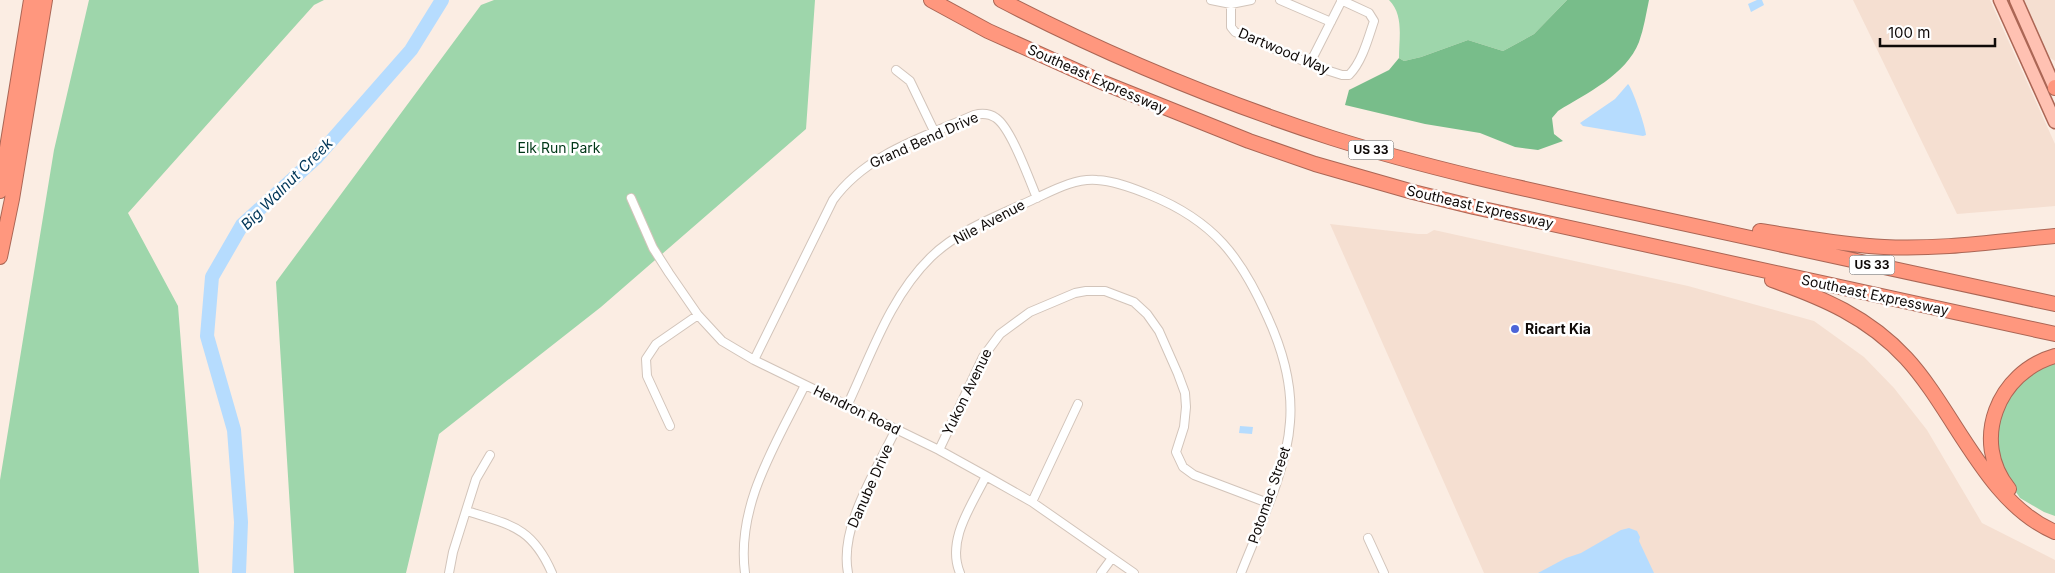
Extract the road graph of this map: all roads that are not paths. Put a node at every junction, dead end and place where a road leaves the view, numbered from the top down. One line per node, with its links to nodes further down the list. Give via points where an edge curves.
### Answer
1 (31, 0): 20 (highway)
2 (45, 0): 14 (highway)
3 (50, 0): 14 (highway)
4 (931, 0): 27 (highway, Southeast Expressway / US 33, via 988,31 1104,83 1193,120 1315,164 1474,207)
5 (1001, 0): 24 (highway, Southeast Expressway / US 33, via 1154,73 1334,139 1463,174)
6 (1211, 0): 12 (street)
7 (1251, 0): 12 (street)
8 (1280, 0): 13 (street)
9 (1342, 0): 13 (street); 15 (street, Dartwood Way, via 1369,13 1374,21 1353,71 1342,75)
10 (2000, 0): 18 (main road)
11 (2016, 0): 17 (main road)
12 (1231, 4): 15 (street, Dartwood Way, via 1231,27 1235,32)
13 (1331, 22): 15 (street)
14 (37, 54): 26 (highway)
15 (1310, 63)
16 (896, 70): 19 (street, via 910,81)
17 (2055, 88)
18 (2055, 122)
19 (934, 133): 22 (street, Grand Bend Drive, via 979,114 994,116 1007,131); 32 (street, Grand Bend Drive, via 869,163 838,192 821,220)
20 (0, 191)
21 (631, 198): 29 (street, Hendron Road, via 654,248)
22 (1037, 198): 23 (street, Nile Avenue, via 1083,180 1126,186); 35 (street, Nile Avenue, via 959,236 932,256 901,294)
23 (1158, 198): 42 (street, Potomac Street, via 1195,218 1232,252 1256,290 1278,339 1288,380 1290,424 1284,457)
24 (1689, 224): 25 (highway, via 1885,247); 28 (highway, Southeast Expressway / US 33)
25 (2055, 236)
26 (0, 257)
27 (1724, 262): 30 (highway, Southeast Expressway / US 33); 45 (highway, via 1825,299 1886,339 1932,391 2006,498 2031,519)
28 (2055, 304)
29 (698, 315): 32 (street, Hendron Road, via 722,341); 36 (street, via 656,344 646,359 647,376)
30 (2055, 334)
31 (2055, 356): 44 (highway, via 2032,366 2008,386 1994,414 1991,439 1994,458 2007,486 2028,508)
32 (754, 360): 33 (street, Hendron Road)
33 (805, 385): 35 (street, Hendron Road); 50 (street, via 754,491 746,526)
34 (1078, 404): 41 (street)
35 (847, 406): 37 (street, Hendron Road)
36 (670, 426)
37 (896, 429): 38 (street, Hendron Road); 51 (street, Danube Drive, via 853,519 846,550)
38 (939, 450): 40 (street, Hendron Road); 42 (street, Yukon Avenue, via 988,348 1008,326 1030,312 1075,293 1105,291 1134,302 1154,322 1184,389 1185,418 1176,452 1180,464 1194,475)
39 (490, 455): 43 (street, via 476,479)
40 (986, 476): 41 (street, Hendron Road); 52 (street, via 957,538 955,555)
41 (1032, 502): 47 (street, Hendron Road)
42 (1268, 503): 55 (street, Potomac Street)
43 (466, 511): 48 (street); 49 (street, via 522,531 541,551)
44 (2055, 524)
45 (2055, 532)
46 (1368, 538): 56 (street)
47 (1112, 558): 53 (street); 54 (street, Hendron Road)
48 (449, 573)
49 (552, 573)
50 (745, 573)
51 (848, 573)
52 (960, 573)
53 (1101, 573)
54 (1134, 573)
55 (1241, 573)
56 (1384, 573)

